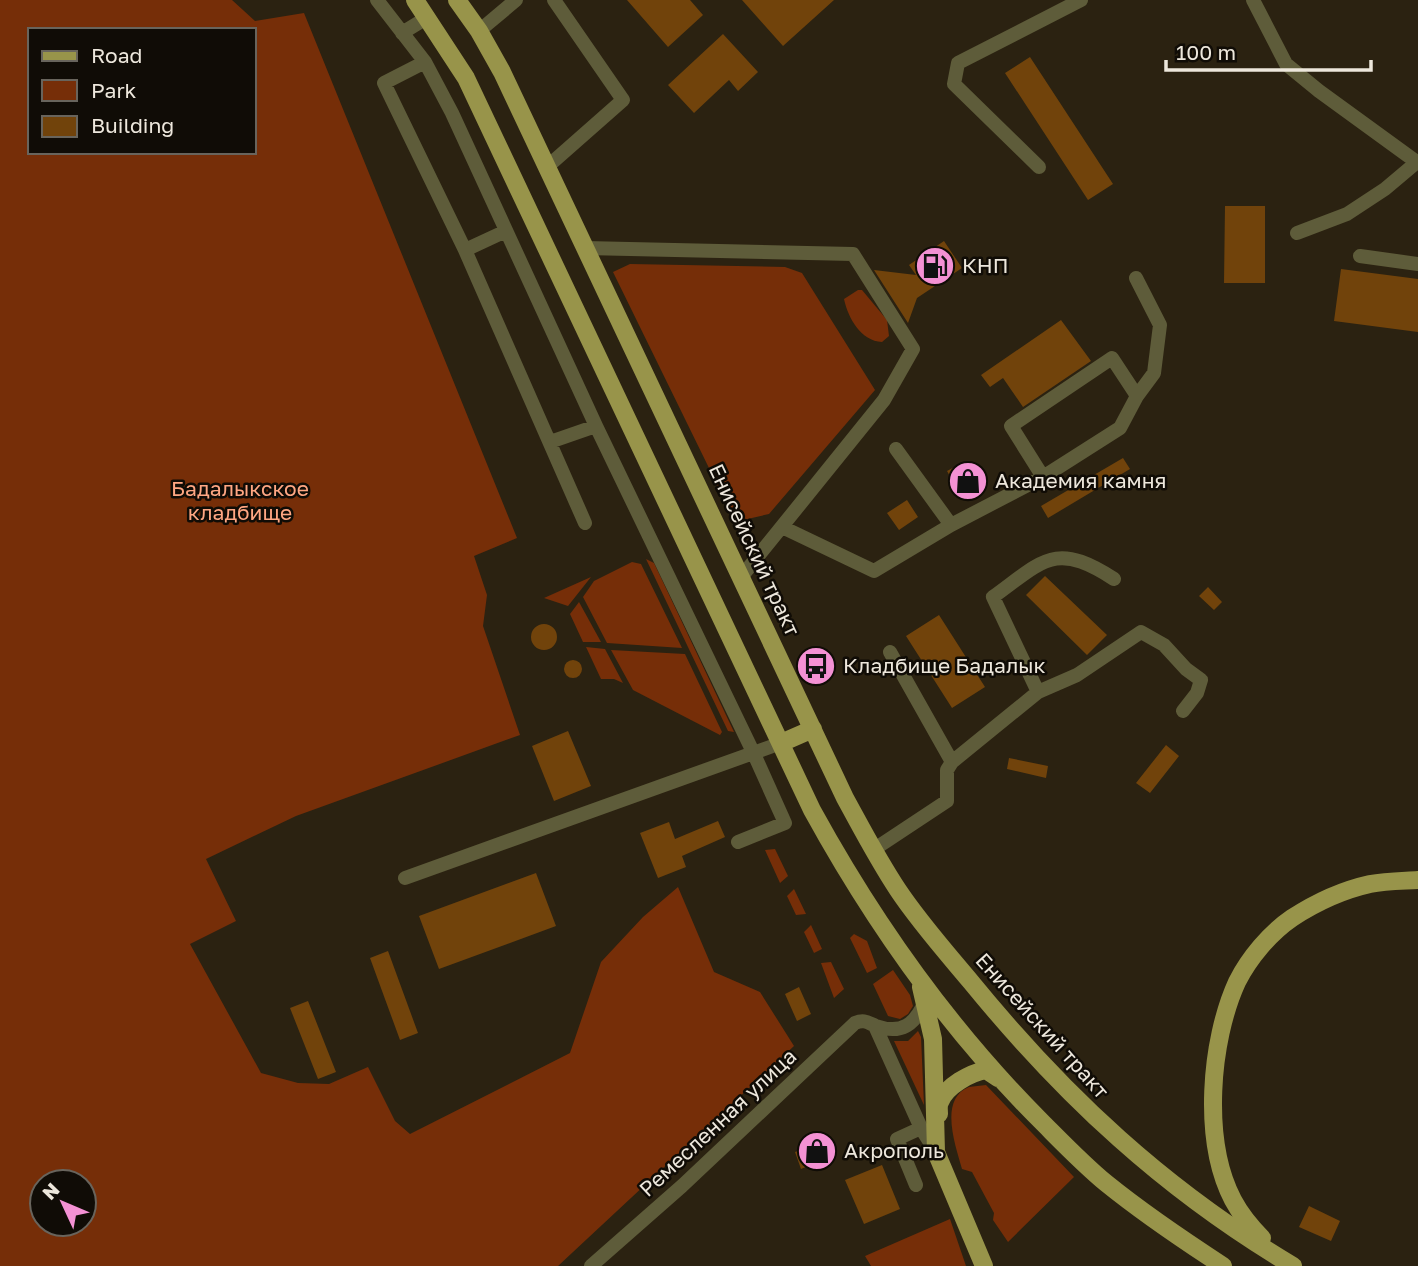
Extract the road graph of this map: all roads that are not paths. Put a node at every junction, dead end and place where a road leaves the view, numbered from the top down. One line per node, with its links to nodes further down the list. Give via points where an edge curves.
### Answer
1 (377, 0): 10 (street)
2 (415, 0): 8 (main road)
3 (457, 0): 9 (main road, Енисейский тракт)
4 (516, 0): 9 (street)
5 (554, 0): 13 (street, via 623,100)
6 (1081, 0): 14 (street, via 958,63 954,84)
7 (1252, 0): 12 (street, via 1286,64)
8 (428, 17): 10 (street); 36 (main road, via 466,78)
9 (479, 31): 13 (main road, Енисейский тракт)
10 (402, 33): 11 (street)
11 (425, 62): 15 (street); 18 (street, via 384,83)
12 (1418, 162): 16 (street, via 1347,214)
13 (547, 167): 17 (main road, Енисейский тракт)
14 (1039, 167)
15 (506, 231): 18 (street); 23 (street)
16 (1297, 233)
17 (585, 248): 29 (street, via 853,254 913,349 884,400); 30 (main road, Енисейский тракт)
18 (465, 250): 24 (street)
19 (1360, 256): 20 (street)
20 (1418, 264)
21 (1136, 278): 22 (street, via 1160,325 1154,373)
22 (1137, 396): 26 (street, via 1120,428); 26 (street, via 1112,358 1011,426)
23 (596, 426): 24 (street); 37 (street)
24 (550, 442): 27 (street)
25 (897, 449): 28 (street)
26 (1043, 477): 28 (street)
27 (585, 523)
28 (951, 525): 29 (street, via 874,571)
29 (782, 527): 30 (street)
30 (742, 576): 35 (main road, Енисейский тракт)
31 (1114, 579): 33 (street, via 1072,557 1048,559 993,597)
32 (890, 652): 38 (street)
33 (1038, 692): 34 (street, via 1077,675 1142,632 1164,645 1201,680); 38 (street)
34 (1183, 711)
35 (813, 729): 36 (main road); 40 (main road, Енисейский тракт)
36 (781, 743): 37 (street); 43 (main road, via 846,872)
37 (754, 754): 39 (street, via 785,823); 41 (street)
38 (953, 762): 40 (street, via 947,770 947,801)
39 (738, 842)
40 (873, 850): 50 (main road, Енисейский тракт, via 936,940 1018,1040 1067,1091 1121,1143 1224,1223)
41 (405, 878)
42 (1418, 880): 50 (main road, via 1370,884 1328,898 1291,919 1262,945 1238,982 1226,1018 1212,1094 1213,1130 1222,1169 1247,1223)
43 (919, 979): 44 (main road); 46 (main road)
44 (925, 1002): 45 (street, via 919,1016 903,1028); 48 (main road, via 935,1063)
45 (875, 1026): 47 (street); 51 (street, Ремесленная улица, via 863,1020 855,1023)
46 (1005, 1083): 48 (main road, via 986,1070 972,1073 950,1089 940,1102); 53 (main road, via 1105,1182)
47 (921, 1128): 48 (street); 49 (street, via 897,1139)
48 (936, 1152): 52 (main road)
49 (916, 1185)
50 (1291, 1265)
51 (591, 1266)
52 (984, 1266)
53 (1223, 1266)

